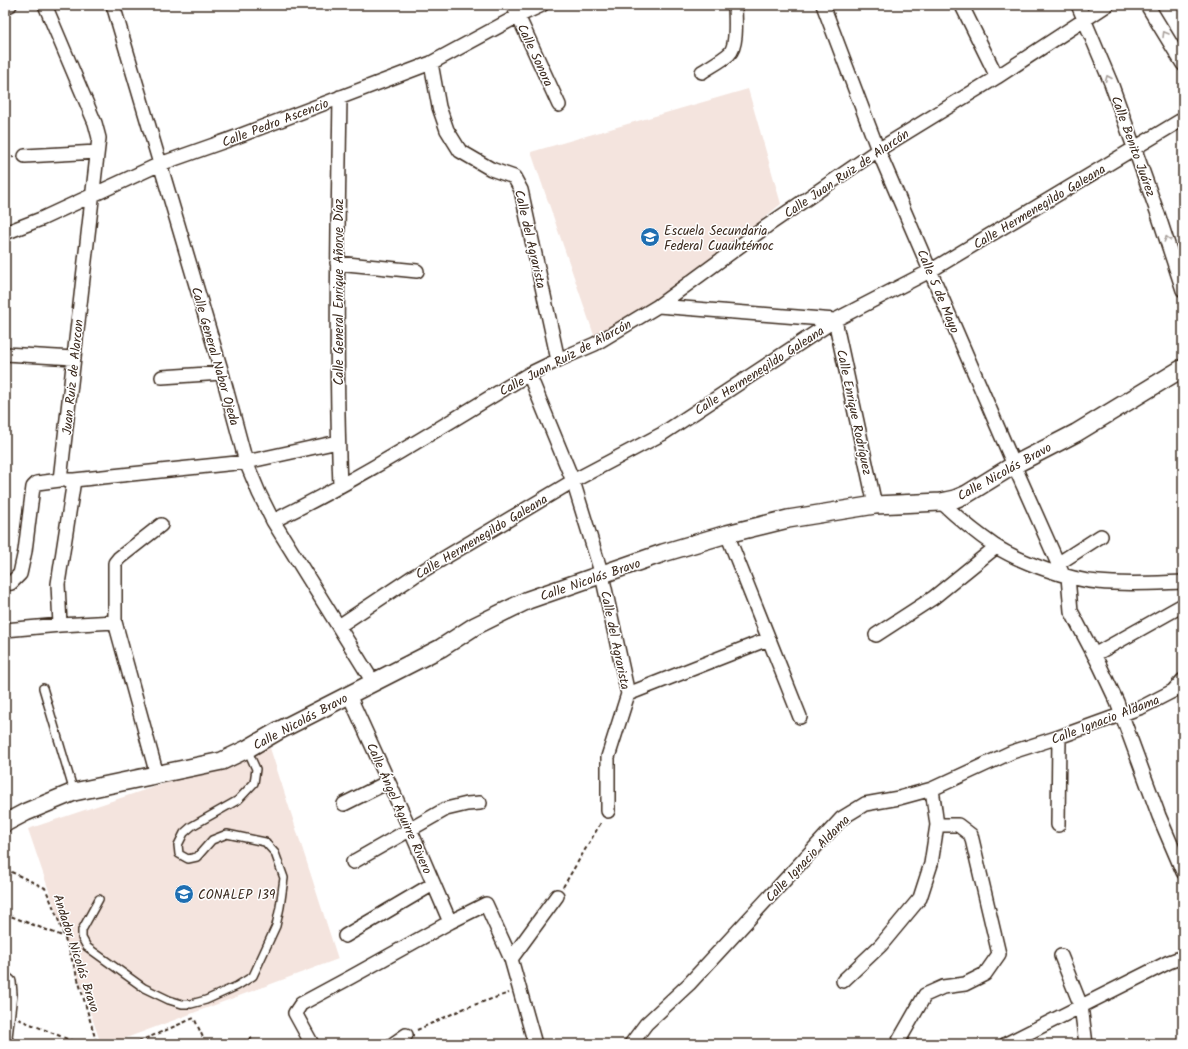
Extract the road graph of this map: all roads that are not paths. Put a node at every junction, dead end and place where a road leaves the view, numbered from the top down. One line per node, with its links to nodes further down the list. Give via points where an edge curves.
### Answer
1 (10, 5): 10 (street)
2 (45, 5): 23 (street, Juan Ruiz de Alarcon, via 95,123 99,138)
3 (113, 5): 25 (street, Calle General Nabor Ojeda)
4 (542, 5): 12 (street, Calle Pedro Ascencio)
5 (735, 5): 16 (street, via 736,26 730,54)
6 (823, 5): 22 (street, Calle 5 de Mayo)
7 (1078, 5): 13 (street, Calle Benito Juárez)
8 (1107, 5): 13 (street, Calle Juan Ruiz de Alarcón)
9 (1148, 5): 15 (street, one-way to 9)
10 (5, 7)
11 (963, 8): 17 (street)
12 (516, 11): 14 (street, Calle Pedro Ascencio); 19 (street, Calle Sonora)
13 (1083, 20): 17 (street, Calle Juan Ruiz de Alarcón); 21 (street, Calle Benito Juárez, one-way to 13, via 1111,83)
14 (431, 63): 18 (street, Calle Pedro Ascencio); 36 (street, Calle del Agrarista, via 439,107 447,130 460,151 491,169 514,177 521,190)
15 (1183, 64)
16 (702, 72)
17 (997, 77): 22 (street, Calle Juan Ruiz de Alarcón)
18 (340, 97): 25 (street, Calle Pedro Ascencio); 28 (street, Calle General Enrique Añorve Díaz)
19 (559, 105)
20 (1183, 119): 21 (street, Calle Hermenegildo Galeana)
21 (1134, 149): 30 (street, Calle Hermenegildo Galeana); 31 (street, Calle Benito Juárez, one-way to 21)
22 (878, 150): 30 (street, Calle 5 de Mayo); 32 (street, Calle Juan Ruiz de Alarcón)
23 (97, 152): 24 (street); 26 (street, Juan Ruiz de Alarcon)
24 (26, 156)
25 (160, 164): 26 (street, Calle Pedro Ascencio); 38 (street, Calle General Nabor Ojeda)
26 (93, 194): 27 (street, Calle Pedro Ascencio); 35 (street, Juan Ruiz de Alarcon)
27 (5, 233)
28 (337, 262): 29 (street); 41 (street, Calle General Enrique Añorve Díaz)
29 (417, 271)
30 (930, 271): 33 (street, Calle Hermenegildo Galeana); 43 (street, Calle 5 de Mayo)
31 (1183, 290)
32 (658, 306): 33 (street); 36 (street, Calle Juan Ruiz de Alarcón, via 595,344)
33 (836, 320): 46 (street, Calle Hermenegildo Galeana, via 662,434); 49 (street, Calle Enrique Rodríguez)
34 (5, 354): 35 (street)
35 (74, 358): 44 (street, Juan Ruiz de Alarcon)
36 (558, 360): 39 (street, Calle Juan Ruiz de Alarcón)
37 (1183, 368): 43 (street, Calle Nicolás Bravo, via 1076,433)
38 (222, 373): 40 (street); 42 (street, Calle General Nabor Ojeda)
39 (529, 374): 46 (street, Calle del Agrarista); 47 (street, Calle Juan Ruiz de Alarcón)
40 (162, 377)
41 (338, 442): 42 (street); 47 (street, Calle General Enrique Añorve Díaz)
42 (246, 462): 45 (street); 50 (street, Calle General Nabor Ojeda)
43 (1014, 466): 48 (street, Calle Nicolás Bravo, via 967,494); 55 (street, Calle 5 de Mayo)
44 (60, 480): 45 (street); 58 (street, via 38,483 33,487 26,551 20,574)
45 (74, 480): 61 (street, via 58,584)
46 (573, 481): 56 (street, Calle del Agrarista); 62 (street, Calle Hermenegildo Galeana, via 414,576)
47 (340, 486): 50 (street, Calle Juan Ruiz de Alarcón)
48 (941, 502): 49 (street, Calle Nicolás Bravo); 54 (street)
49 (875, 505): 52 (street, Calle Nicolás Bravo, via 788,519)
50 (273, 521): 62 (street, Calle General Nabor Ojeda)
51 (161, 526): 60 (street, via 115,563)
52 (727, 534): 56 (street, Calle Nicolás Bravo); 65 (street)
53 (1101, 536): 55 (street)
54 (996, 547): 55 (street, via 1019,558); 64 (street, via 933,598)
55 (1063, 572): 57 (street, via 1098,582); 66 (street, via 1070,612)
56 (602, 574): 68 (street, Calle Nicolás Bravo, via 528,600); 71 (street, Calle del Agrarista)
57 (1183, 582)
58 (5, 584)
59 (1183, 605): 66 (street)
60 (115, 622): 61 (street); 77 (street)
61 (60, 625): 63 (street)
62 (339, 626): 68 (street, Calle General Nabor Ojeda)
63 (5, 630)
64 (876, 635)
65 (768, 639): 71 (street); 74 (street)
66 (1094, 655): 73 (street)
67 (1183, 680): 70 (street, Calle Ignacio Aldama)
68 (373, 682): 72 (street, Calle Nicolás Bravo)
69 (44, 688): 80 (lane)
70 (1178, 691): 73 (street, Calle Ignacio Aldama)
71 (628, 694): 83 (street, Calle del Agrarista, via 608,756)
72 (349, 695): 76 (street, Calle Nicolás Bravo); 78 (street, Calle Ángel Aguirre Rivero)
73 (1121, 715): 75 (street, Calle Ignacio Aldama); 89 (street)
74 (800, 717)
75 (1059, 737): 79 (street, Calle Ignacio Aldama, via 1012,752); 86 (street)
76 (247, 749): 77 (street, Calle Nicolás Bravo, via 222,761); 92 (lane, via 256,769 254,783 238,800 192,826 178,845 179,854 188,859 197,857 212,840 227,834 265,842 275,854 284,878 280,907 276,926 253,976 237,986 191,1004 182,1004 156,994 87,947 82,938 82,930)
77 (157, 775): 80 (street, Calle Nicolás Bravo)
78 (388, 782): 81 (street); 87 (street, Calle Ángel Aguirre Rivero)
79 (932, 789): 85 (street); 106 (street, Calle Ignacio Aldama, via 865,804 842,818 689,984 646,1024)
80 (74, 792): 84 (street, Calle Nicolás Bravo)
81 (344, 804)
82 (480, 804): 87 (street, via 446,809)
83 (608, 811)
84 (5, 823)
85 (937, 825): 99 (street, via 931,864 920,898 881,945); 107 (street, via 958,825 971,835 999,954 985,974 965,984 943,987 926,995)
86 (1058, 825)
87 (410, 829): 88 (street); 90 (street, Calle Ángel Aguirre Rivero)
88 (353, 862)
89 (1183, 872)
90 (433, 884): 93 (street, Calle Ángel Aguirre Rivero); 94 (street)
91 (557, 896): 97 (street)
92 (99, 899)
93 (450, 922): 97 (street, via 486,904); 103 (street, via 301,1004 295,1013)
94 (345, 936)
95 (1061, 956): 100 (street)
96 (1183, 957): 100 (street)
97 (511, 959): 105 (street)
98 (5, 979): 102 (street, via 9,982 10,994)
99 (843, 981)
100 (1080, 1006): 108 (street); 109 (street)
101 (406, 1035): 104 (street)
102 (6, 1044)
103 (312, 1044)
104 (393, 1044)
105 (535, 1044)
106 (631, 1044)
107 (897, 1044)
108 (1006, 1044)
109 (1086, 1044)

